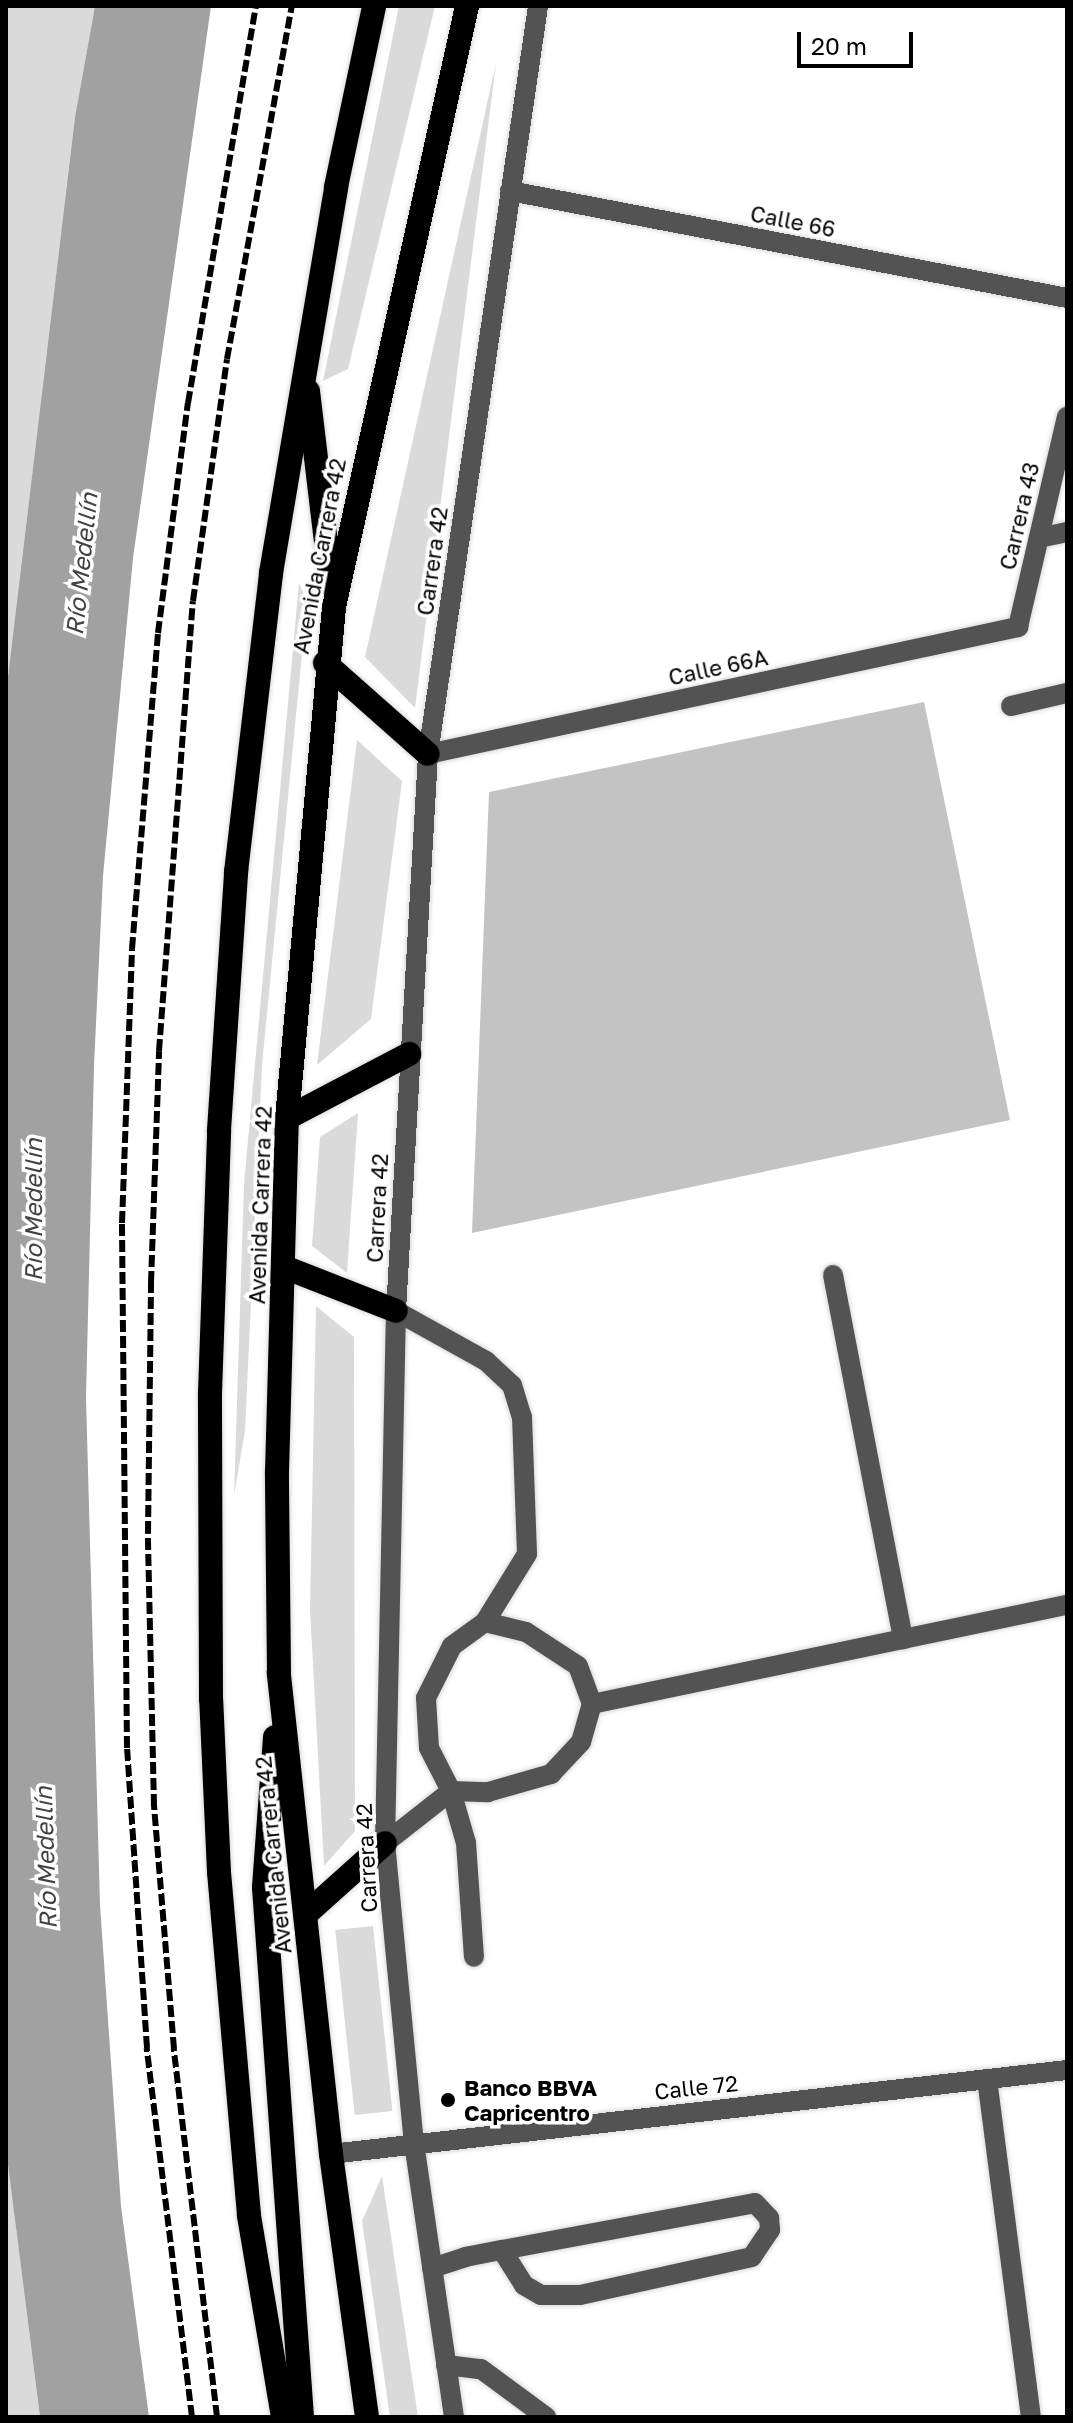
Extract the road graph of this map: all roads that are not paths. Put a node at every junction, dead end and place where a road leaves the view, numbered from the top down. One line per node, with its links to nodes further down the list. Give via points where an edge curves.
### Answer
1 (374, 6): 6 (highway, Avenida Carrera 42)
2 (467, 6): 10 (highway, Avenida Carrera 42)
3 (538, 6): 4 (street, Carrera 42)
4 (510, 191): 5 (street, Calle 66); 15 (street, Carrera 42)
5 (1067, 298)
6 (304, 363): 10 (highway); 37 (highway, Avenida Carrera 42, via 271,573 236,872 210,1393 211,1699 219,1872 249,2215)
7 (1067, 417): 9 (street, Carrera 43)
8 (1067, 532): 9 (street)
9 (1039, 538): 11 (street, Carrera 43)
10 (334, 607): 12 (highway, Avenida Carrera 42)
11 (1018, 627): 15 (street, Calle 66A)
12 (325, 663): 15 (highway); 17 (highway, Avenida Carrera 42)
13 (1067, 693): 14 (street)
14 (1011, 706)
15 (428, 754): 16 (street, Carrera 42)
16 (409, 1054): 17 (highway); 20 (street, Carrera 42)
17 (287, 1118): 18 (highway, Avenida Carrera 42)
18 (284, 1267): 20 (highway); 24 (highway, Avenida Carrera 42)
19 (833, 1275): 23 (street)
20 (396, 1311): 22 (street, via 486,1361 512,1385 522,1417 527,1554); 27 (street, Carrera 42)
21 (1067, 1605): 23 (street)
22 (485, 1622): 25 (street, via 526,1632 578,1666); 26 (street, via 452,1646 426,1698 429,1748)
23 (903, 1639): 25 (street)
24 (279, 1673): 28 (highway, Avenida Carrera 42); 38 (highway, via 264,1888)
25 (592, 1704): 26 (street, via 581,1742 551,1774 488,1792)
26 (451, 1791): 27 (street); 29 (street, via 466,1843)
27 (385, 1843): 28 (highway); 32 (street, Carrera 42)
28 (306, 1914): 33 (highway, Avenida Carrera 42)
29 (474, 1957)
30 (1067, 2070): 31 (street, Calle 72)
31 (987, 2079): 32 (street, Calle 72); 42 (street)
32 (414, 2144): 33 (street, Calle 72); 35 (street, Carrera 42)
33 (331, 2154): 39 (highway, Avenida Carrera 42)
34 (502, 2250): 34 (street, via 755,2203 769,2218 770,2230 752,2257 580,2295 541,2295 524,2285); 35 (street)
35 (432, 2268): 36 (street, Carrera 42)
36 (446, 2365): 40 (street, Carrera 42); 41 (street, via 481,2369)
37 (283, 2417)
38 (302, 2417)
39 (367, 2417)
40 (454, 2417)
41 (546, 2417)
42 (1031, 2417)

